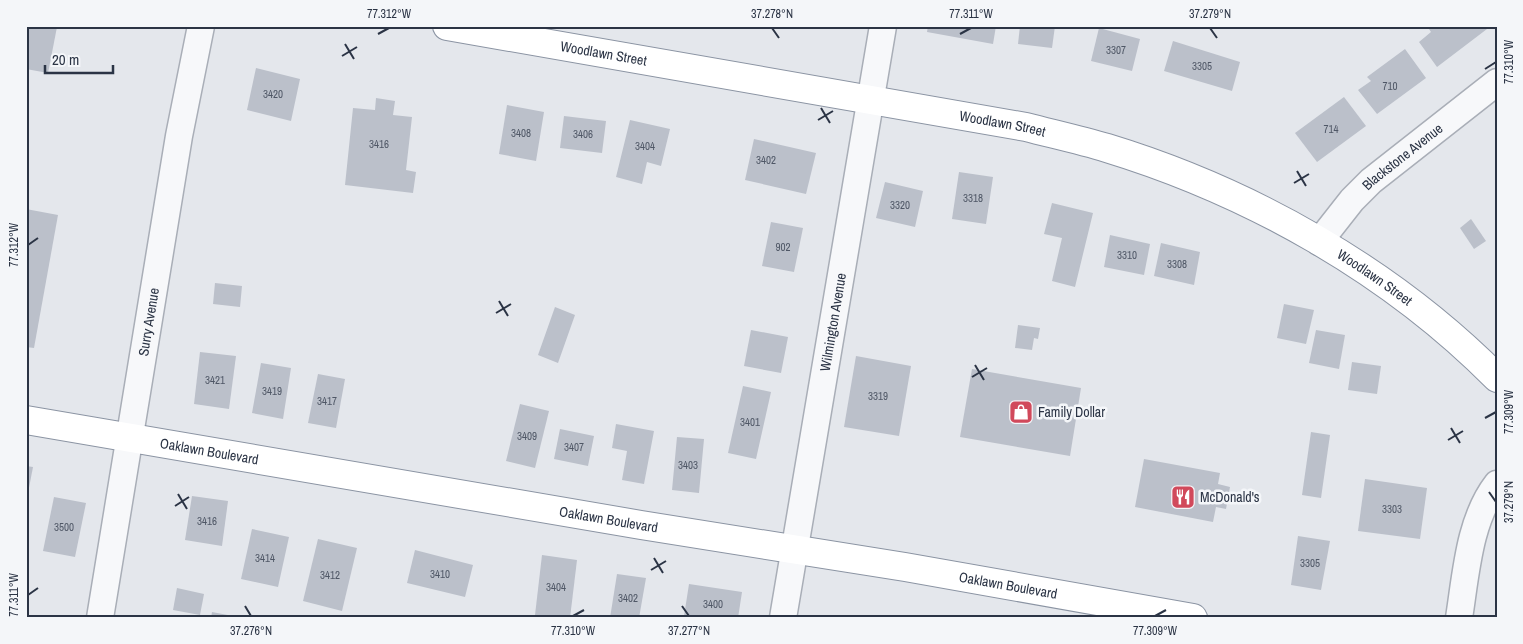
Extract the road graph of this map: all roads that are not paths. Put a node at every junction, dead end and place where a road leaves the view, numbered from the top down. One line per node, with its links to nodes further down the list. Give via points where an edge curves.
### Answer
1 (202, 26): 9 (street, Surry Avenue, via 179,136)
2 (447, 26): 5 (highway, Woodlawn Street)
3 (883, 26): 5 (street, Wilmington Avenue)
4 (1497, 82): 6 (street, Blackstone Avenue, via 1371,181)
5 (870, 98): 6 (highway, Woodlawn Street, via 1026,127 1107,148 1216,190); 11 (street, Wilmington Avenue)
6 (1319, 242): 7 (highway, Woodlawn Street, via 1374,275 1425,314)
7 (1497, 378)
8 (26, 420): 9 (highway, Oaklawn Boulevard)
9 (131, 437): 11 (highway, Oaklawn Boulevard); 12 (street, Surry Avenue)
10 (1497, 484): 15 (street, via 1489,494 1475,534)
11 (794, 549): 13 (street, Wilmington Avenue); 14 (highway, Oaklawn Boulevard)
12 (100, 618)
13 (783, 618)
14 (1193, 618)
15 (1459, 618)

